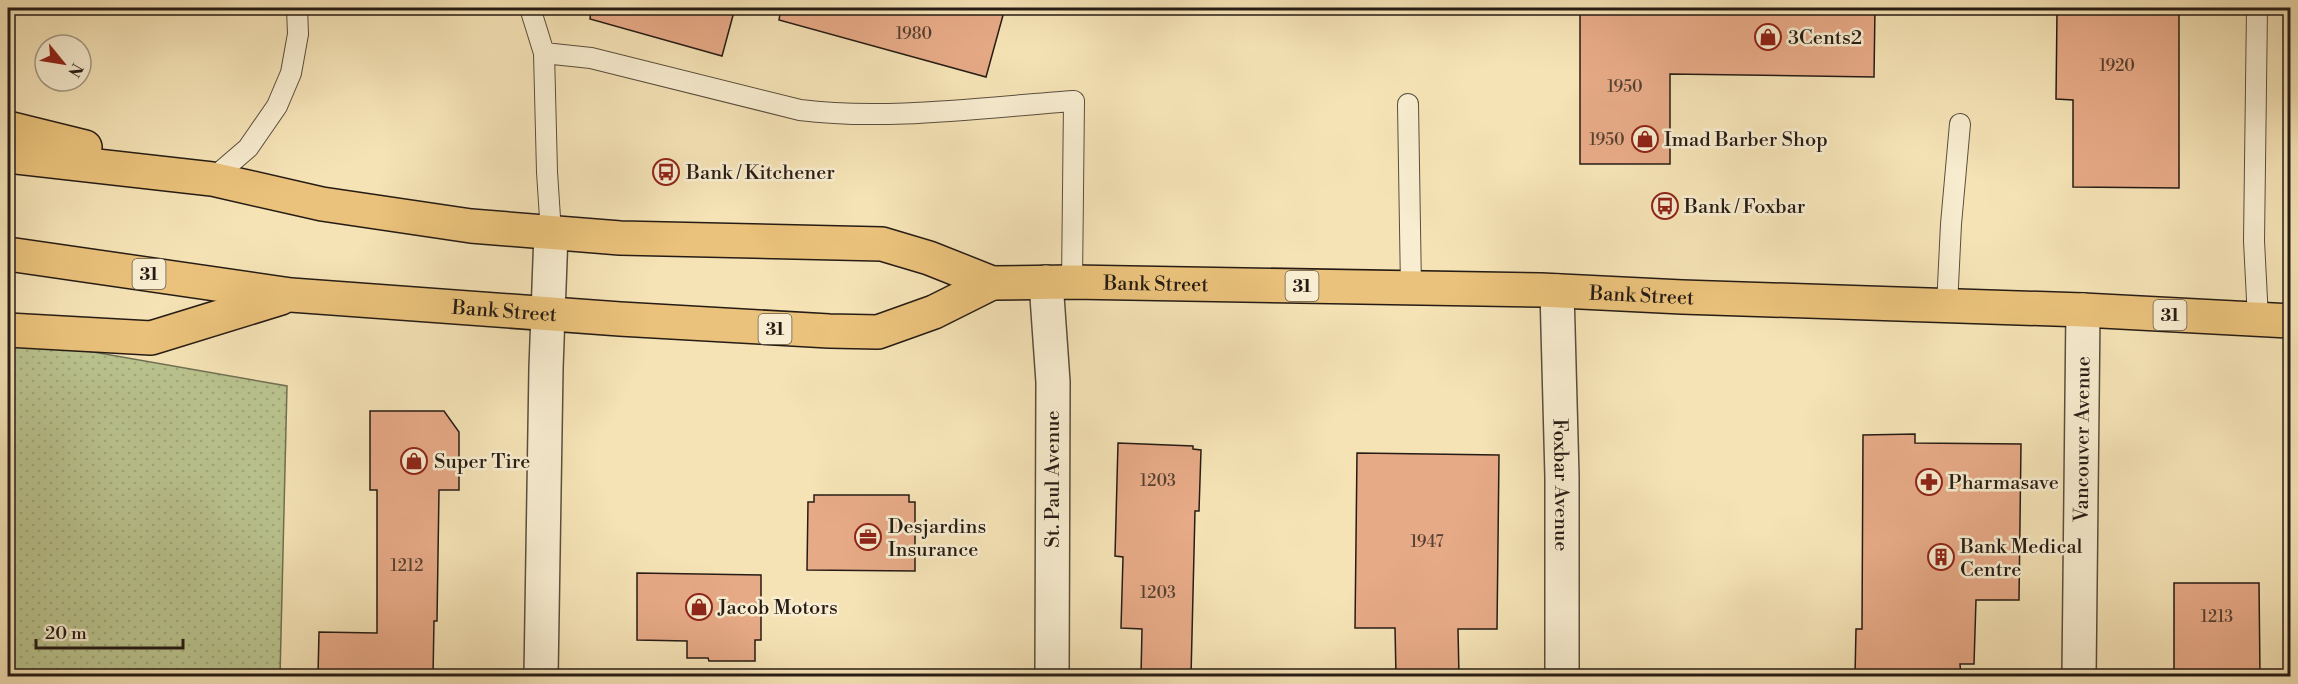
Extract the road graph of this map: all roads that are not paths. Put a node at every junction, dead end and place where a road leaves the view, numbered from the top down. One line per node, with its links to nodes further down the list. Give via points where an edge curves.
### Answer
1 (297, 8): 9 (lane, via 298,34 291,73 277,106 248,148)
2 (530, 8): 4 (lane)
3 (2257, 8): 20 (lane, via 2254,241)
4 (544, 52): 10 (lane); 12 (lane, via 591,58 800,110 827,113 897,113 1074,101)
5 (1408, 104): 14 (lane)
6 (1960, 124): 17 (lane)
7 (8, 128): 9 (main road)
8 (8, 156): 9 (main road, Bank Street / 31)
9 (212, 179): 10 (main road, Bank Street / 31, via 322,204 452,224)
10 (551, 232): 13 (main road, Bank Street / 31, via 620,238 882,244); 19 (street)
11 (8, 254): 16 (main road, Bank Street / 31)
12 (1059, 282): 13 (main road, Bank Street / 31); 14 (main road, Bank Street / 31); 24 (street, St. Paul Avenue, via 1053,382)
13 (992, 283): 19 (main road, Bank Street / 31, via 934,312 878,332)
14 (1411, 289): 15 (main road, Bank Street / 31)
15 (1557, 291): 17 (main road, Bank Street / 31); 25 (street, Foxbar Avenue)
16 (291, 295): 19 (main road, Bank Street / 31); 22 (main road, via 151,338)
17 (1947, 306): 18 (main road, Bank Street / 31)
18 (2083, 310): 20 (main road, Bank Street / 31); 26 (street, Vancouver Avenue)
19 (548, 314): 23 (street)
20 (2258, 319): 21 (main road, Bank Street / 31)
21 (2290, 321)
22 (8, 330)
23 (541, 676)
24 (1052, 676)
25 (1562, 676)
26 (2079, 676)

